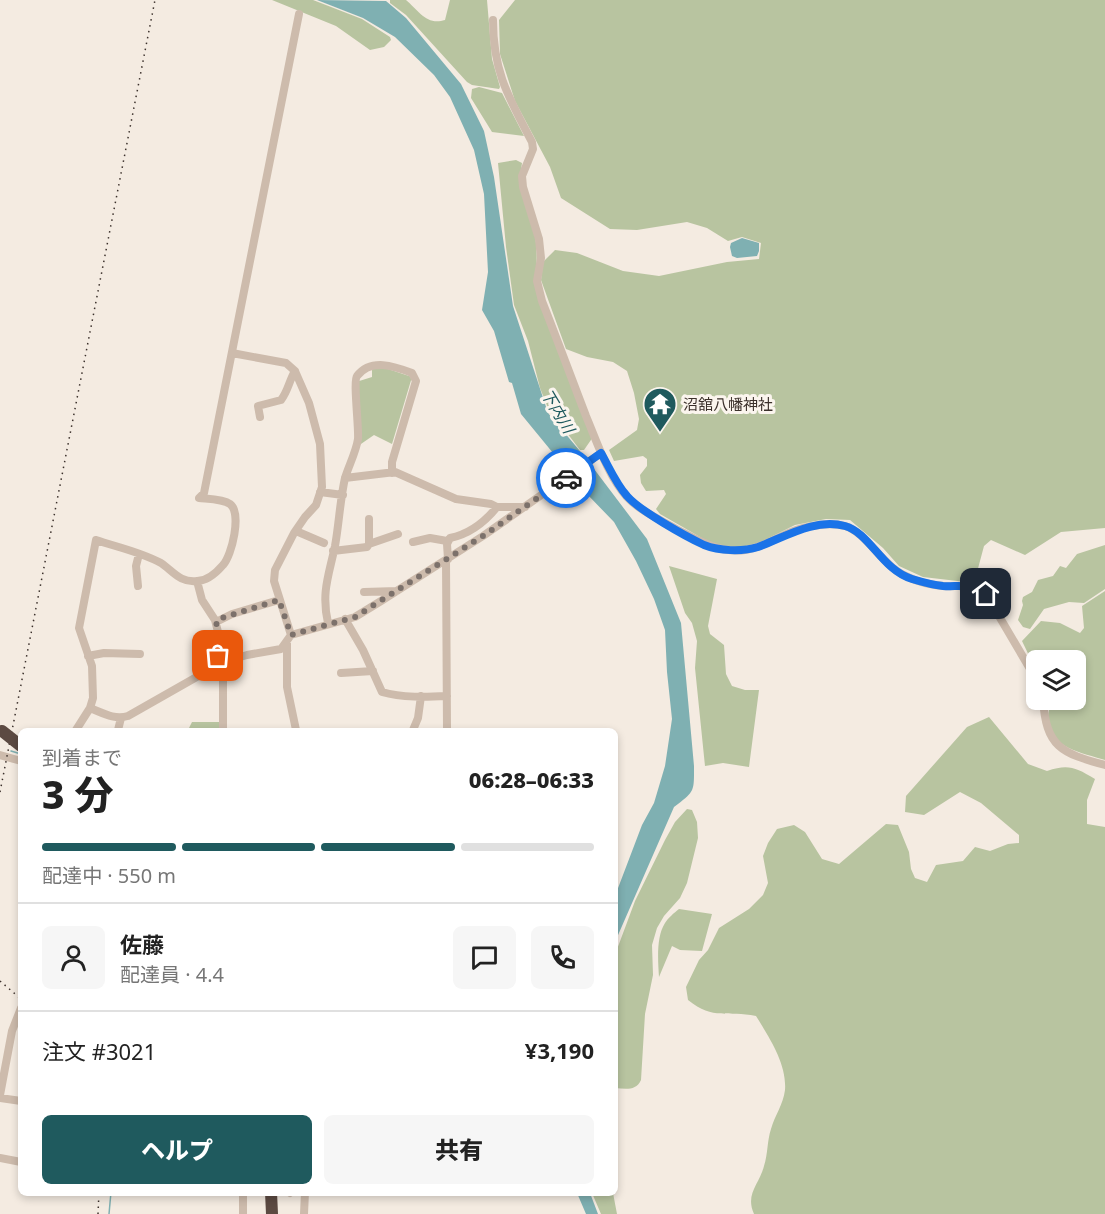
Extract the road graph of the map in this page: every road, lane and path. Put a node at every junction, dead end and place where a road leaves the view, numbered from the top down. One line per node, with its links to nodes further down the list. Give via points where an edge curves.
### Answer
1 (299, 14): 3 (street)
2 (493, 20): 7 (street, via 496,63 532,142 522,176 539,238 537,281)
3 (232, 353): 4 (street, via 286,363); 25 (street, via 204,493 199,498 227,502 237,515 224,565)
4 (295, 371): 5 (street, via 281,400 258,406); 11 (street, via 320,444)
5 (260, 417)
6 (600, 443): 10 (street)
7 (598, 455): 10 (street); 14 (street)
8 (392, 473): 9 (street); 9 (street, via 416,381 411,373 381,364 371,366 354,380 357,441); 13 (street, via 456,500)
9 (345, 478): 12 (street)
10 (623, 491): 36 (street, via 636,505 705,545 731,550 759,546 795,530 846,526 908,578 941,586 979,588)
11 (320, 492): 12 (street); 16 (street, via 316,505)
12 (342, 495): 22 (street)
13 (496, 507): 14 (street); 18 (street, via 475,528)
14 (525, 507): 24 (street)
15 (369, 519): 21 (street)
16 (296, 531): 19 (street); 29 (street, via 275,570)
17 (398, 534): 21 (street)
18 (447, 541): 20 (street, via 430,538); 24 (street)
19 (324, 543)
20 (413, 543)
21 (369, 544): 22 (street)
22 (333, 552): 32 (street, via 325,590)
23 (139, 555): 25 (street, via 162,564 181,579); 26 (street); 35 (street, via 96,540 79,628)
24 (447, 559): 27 (street); 41 (street)
25 (197, 582): 31 (street, via 202,600)
26 (138, 586)
27 (397, 591): 28 (street); 30 (street)
28 (364, 592)
29 (279, 600): 31 (street); 33 (street)
30 (345, 619): 32 (street); 38 (street)
31 (216, 622): 37 (street)
32 (327, 623): 33 (street)
33 (289, 639): 37 (street, via 281,649); 48 (street, via 287,687)
34 (140, 654): 35 (street)
35 (88, 656): 42 (street, via 94,680)
36 (1026, 662)
37 (220, 664): 44 (street); 47 (street)
38 (373, 670): 39 (street); 40 (street, via 382,692)
39 (341, 673)
40 (421, 696): 41 (street); 49 (street)
41 (447, 696): 50 (street)
42 (90, 708): 44 (street); 45 (street)
43 (1044, 710): 55 (street, via 1050,736 1061,749)
44 (121, 718): 46 (street)
45 (77, 728)
46 (118, 728)
47 (223, 728)
48 (296, 728)
49 (414, 728)
50 (447, 728)
51 (1, 731): 52 (highway, bridge)
52 (18, 744)
53 (0, 754): 54 (street)
54 (18, 760)
55 (1105, 765)
56 (18, 1016): 57 (street)
57 (0, 1096): 58 (street)
58 (18, 1100)
59 (0, 1158): 60 (street)
60 (18, 1161)
61 (243, 1196): 64 (street)
62 (270, 1196): 65 (highway)
63 (305, 1196): 66 (street)
64 (243, 1214)
65 (270, 1214)
66 (304, 1214)

